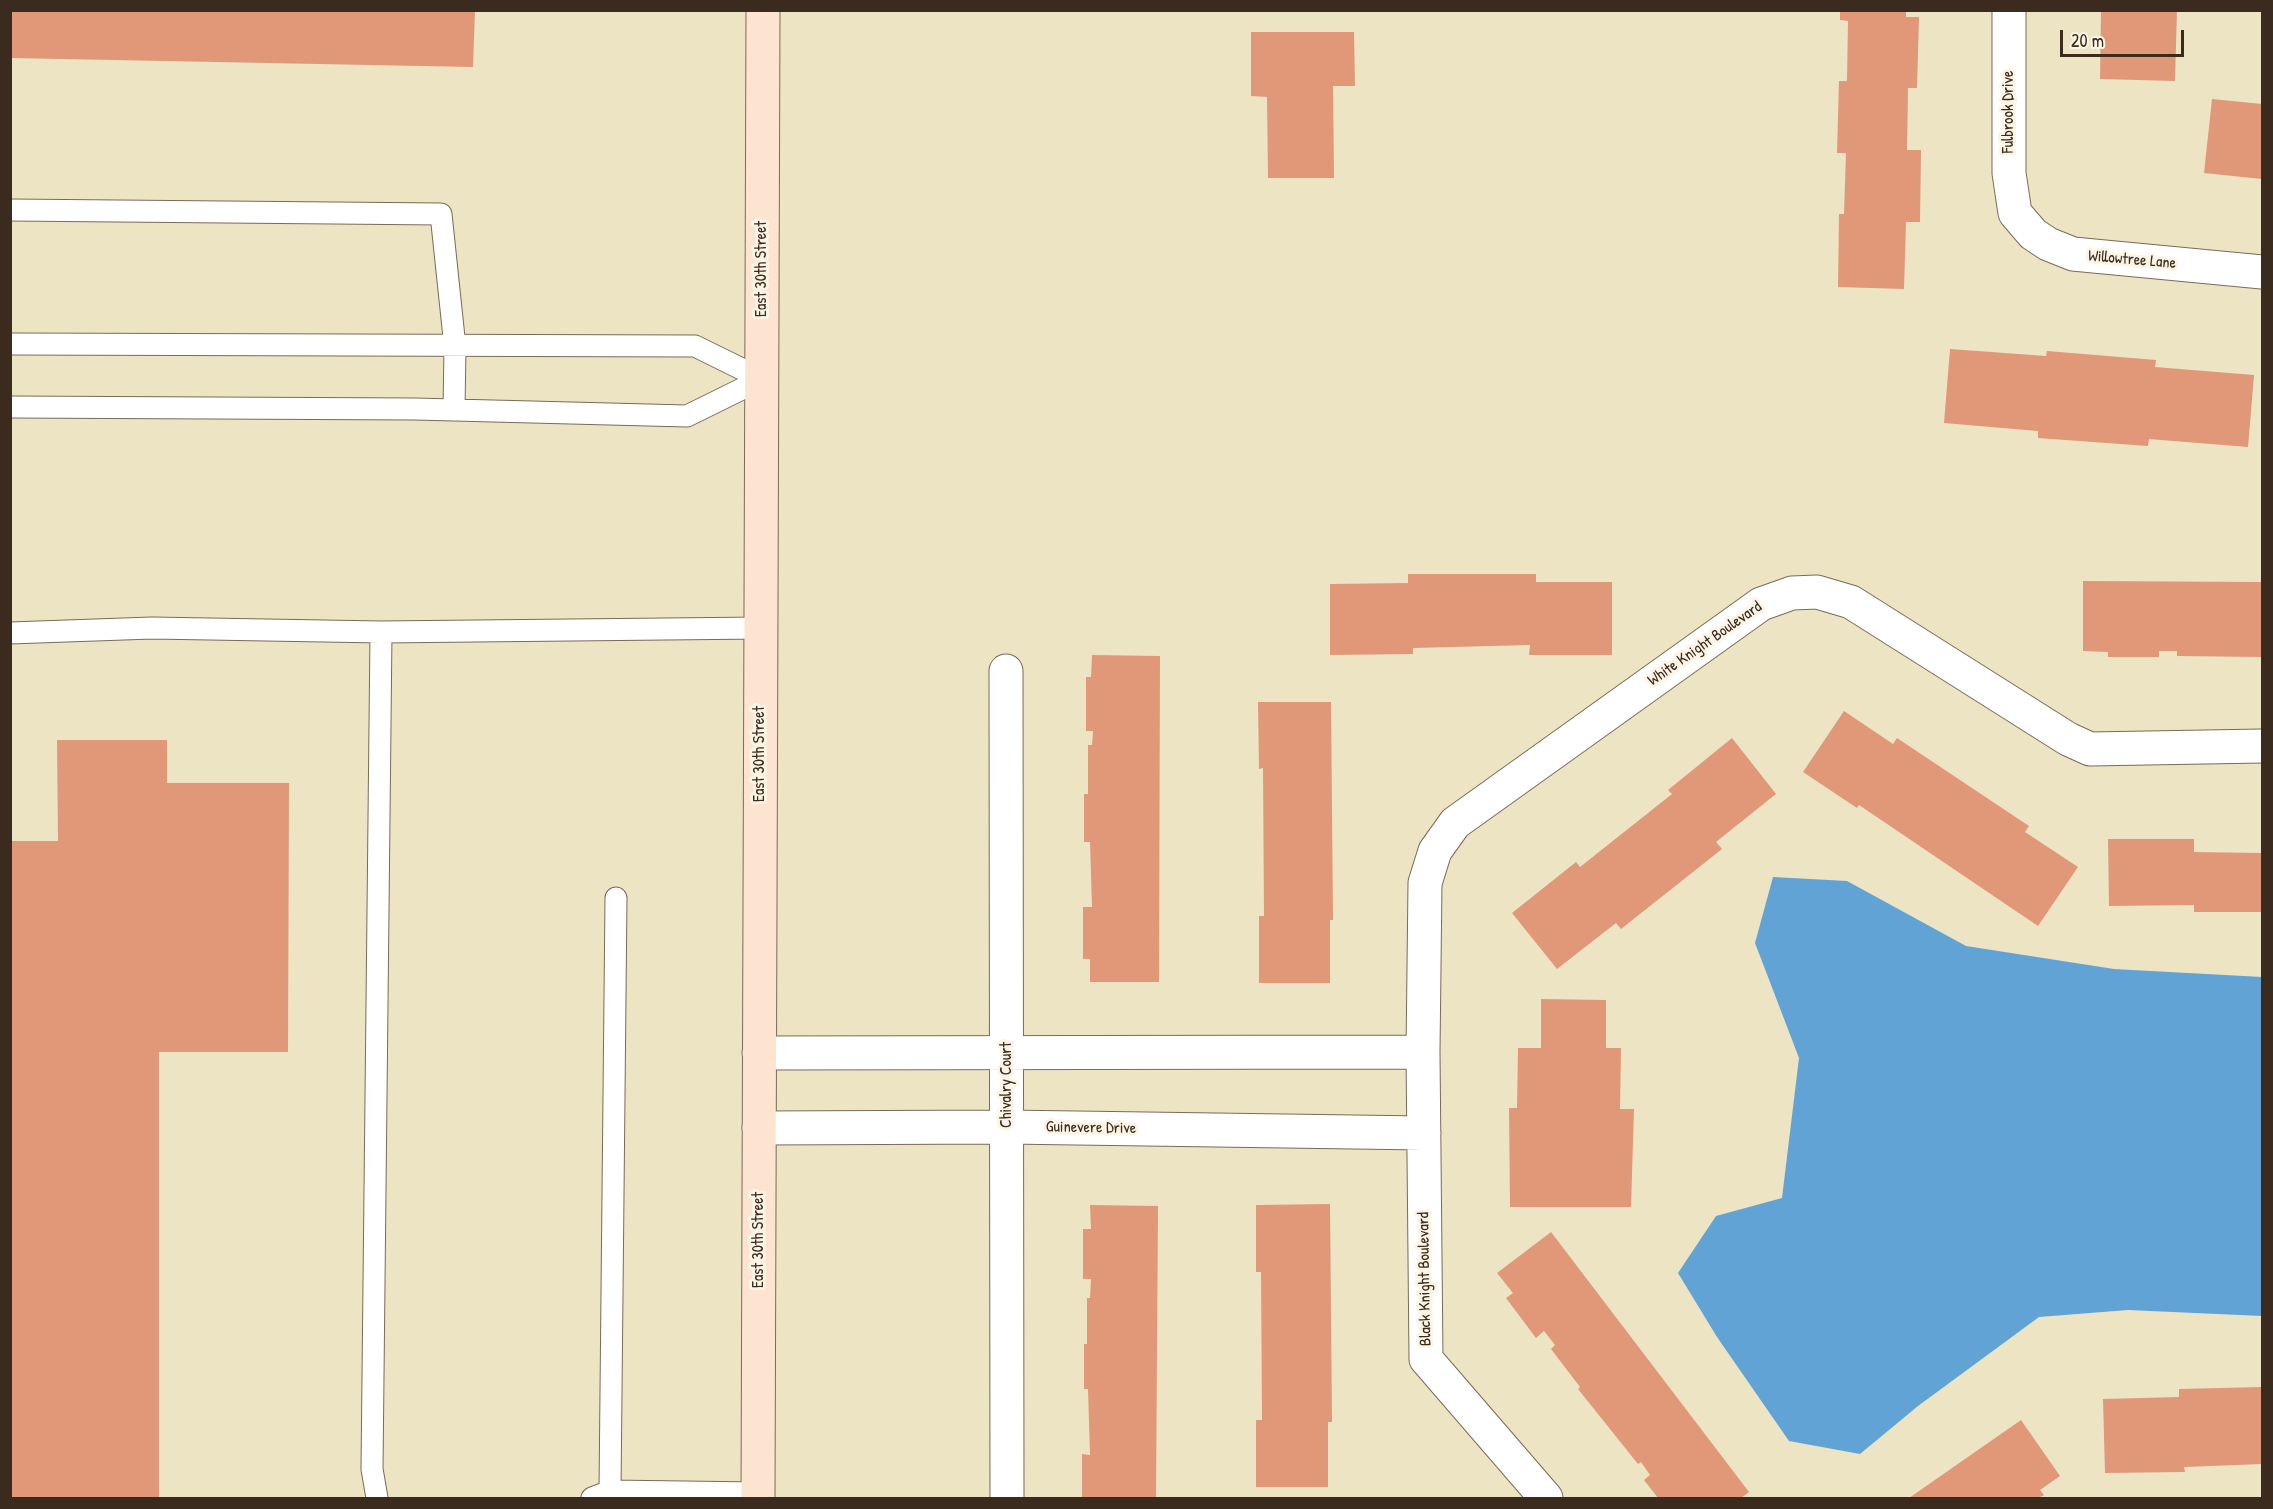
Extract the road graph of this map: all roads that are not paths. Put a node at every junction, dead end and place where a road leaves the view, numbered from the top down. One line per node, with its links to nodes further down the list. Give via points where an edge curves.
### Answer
1 (763, 10): 8 (main road, East 30th Street)
2 (2009, 10): 4 (street, Fulbrook Drive, via 2010,173)
3 (10, 210): 7 (lane, via 441,214)
4 (2015, 213): 5 (street, Willowtree Lane, via 2033,234 2073,254)
5 (2262, 272)
6 (10, 344): 7 (lane)
7 (455, 346): 8 (lane, via 695,346); 10 (lane)
8 (762, 379): 10 (lane, via 687,416); 11 (main road, East 30th Street)
9 (10, 407): 10 (lane)
10 (454, 410)
11 (761, 628): 12 (lane); 18 (main road, East 30th Street)
12 (381, 632): 13 (lane, via 152,628); 26 (lane, via 372,1457)
13 (10, 633)
14 (1006, 671): 19 (street, Chivalry Court)
15 (2262, 746): 17 (street, White Knight Boulevard, via 2090,749 2068,740 1851,602 1817,592 1770,599 1455,823 1436,851 1425,884)
16 (616, 898): 24 (lane)
17 (1423, 1052): 19 (street); 20 (street, White Knight Boulevard)
18 (759, 1053): 19 (street); 22 (main road, East 30th Street)
19 (1007, 1054): 21 (street, Chivalry Court)
20 (1423, 1088): 23 (street, Black Knight Boulevard)
21 (1007, 1127): 22 (street, Guinevere Drive); 23 (street, Guinevere Drive); 27 (street, Chivalry Court)
22 (759, 1128): 25 (main road, East 30th Street)
23 (1424, 1133): 28 (street, Black Knight Boulevard, via 1426,1359)
24 (601, 1495): 25 (lane)
25 (758, 1496)
26 (377, 1498)
27 (1007, 1498)
28 (1546, 1498)

